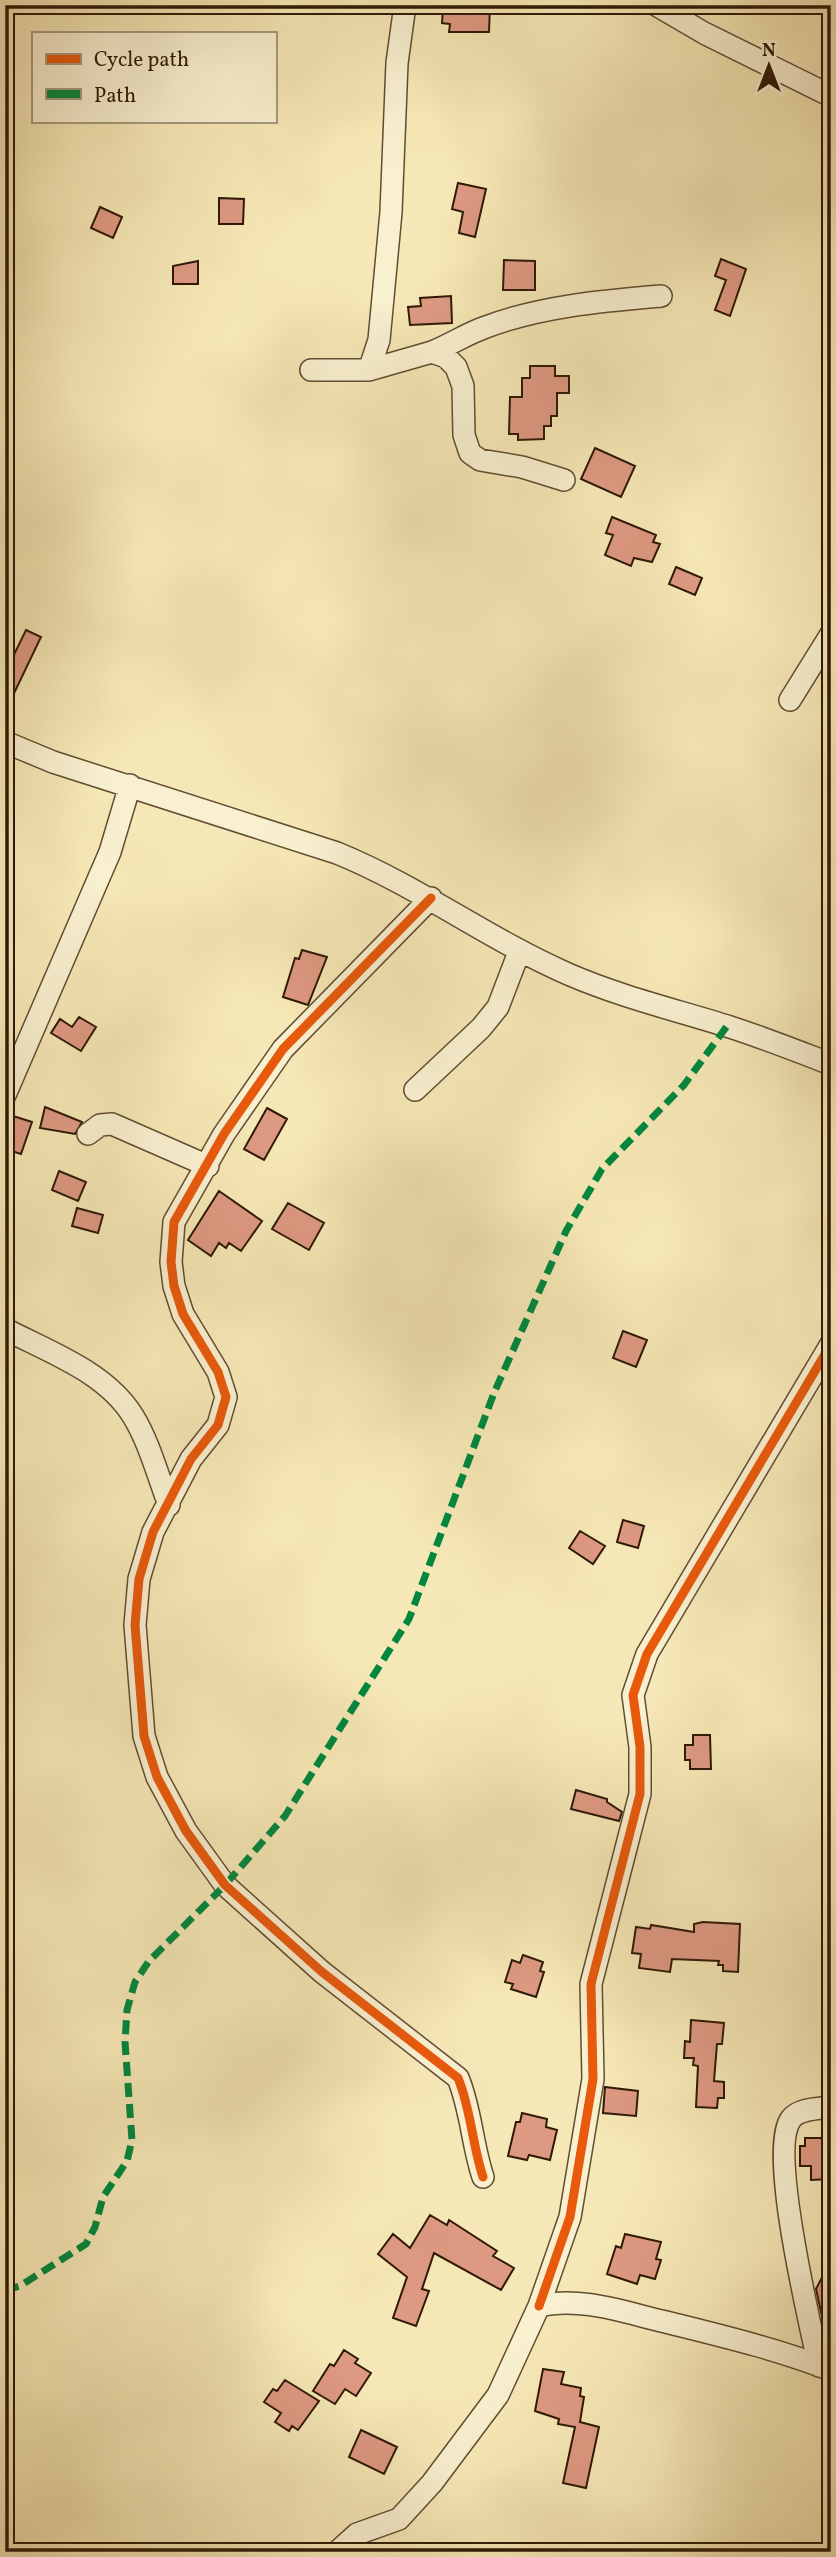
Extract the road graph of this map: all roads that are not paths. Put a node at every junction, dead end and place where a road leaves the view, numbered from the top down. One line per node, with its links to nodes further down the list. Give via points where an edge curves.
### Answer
1 (405, 5): 7 (street, via 379,340)
2 (656, 5): 3 (street)
3 (831, 96)
4 (661, 296): 5 (street, via 583,303 515,318)
5 (432, 352): 7 (street); 8 (street, via 446,356 456,367 463,386 464,435 470,453 480,460)
6 (310, 370): 7 (street)
7 (369, 370)
8 (564, 480)
9 (831, 634): 10 (street)
10 (790, 700)
11 (5, 742): 12 (street)
12 (130, 785): 13 (street, via 337,853); 15 (street, via 110,852)
13 (431, 898): 14 (street); 20 (street, via 284,1049 224,1134)
14 (519, 952): 16 (street, via 618,995 735,1029); 17 (street, via 498,1007)
15 (13, 1054): 18 (street)
16 (831, 1064)
17 (415, 1090)
18 (5, 1095)
19 (88, 1135): 20 (street, via 100,1125 112,1124)
20 (208, 1166): 23 (street, via 174,1222 171,1262 183,1314 218,1372 226,1397 218,1424 191,1459)
21 (5, 1329): 23 (street, via 91,1374 118,1396 134,1417)
22 (831, 1344): 26 (street, via 636,1677 633,1695 640,1794 592,1984 593,2079 570,2217)
23 (169, 1506): 25 (street, via 153,1532 136,1595 144,1736 157,1777 186,1831 225,1885 322,1972 458,2078)
24 (831, 2107): 27 (street, via 800,2112 784,2134 792,2240)
25 (483, 2177)
26 (539, 2305): 27 (street, via 600,2306 782,2351); 28 (street, via 498,2395 432,2483 399,2519 358,2534)
27 (825, 2368)
28 (337, 2552)

